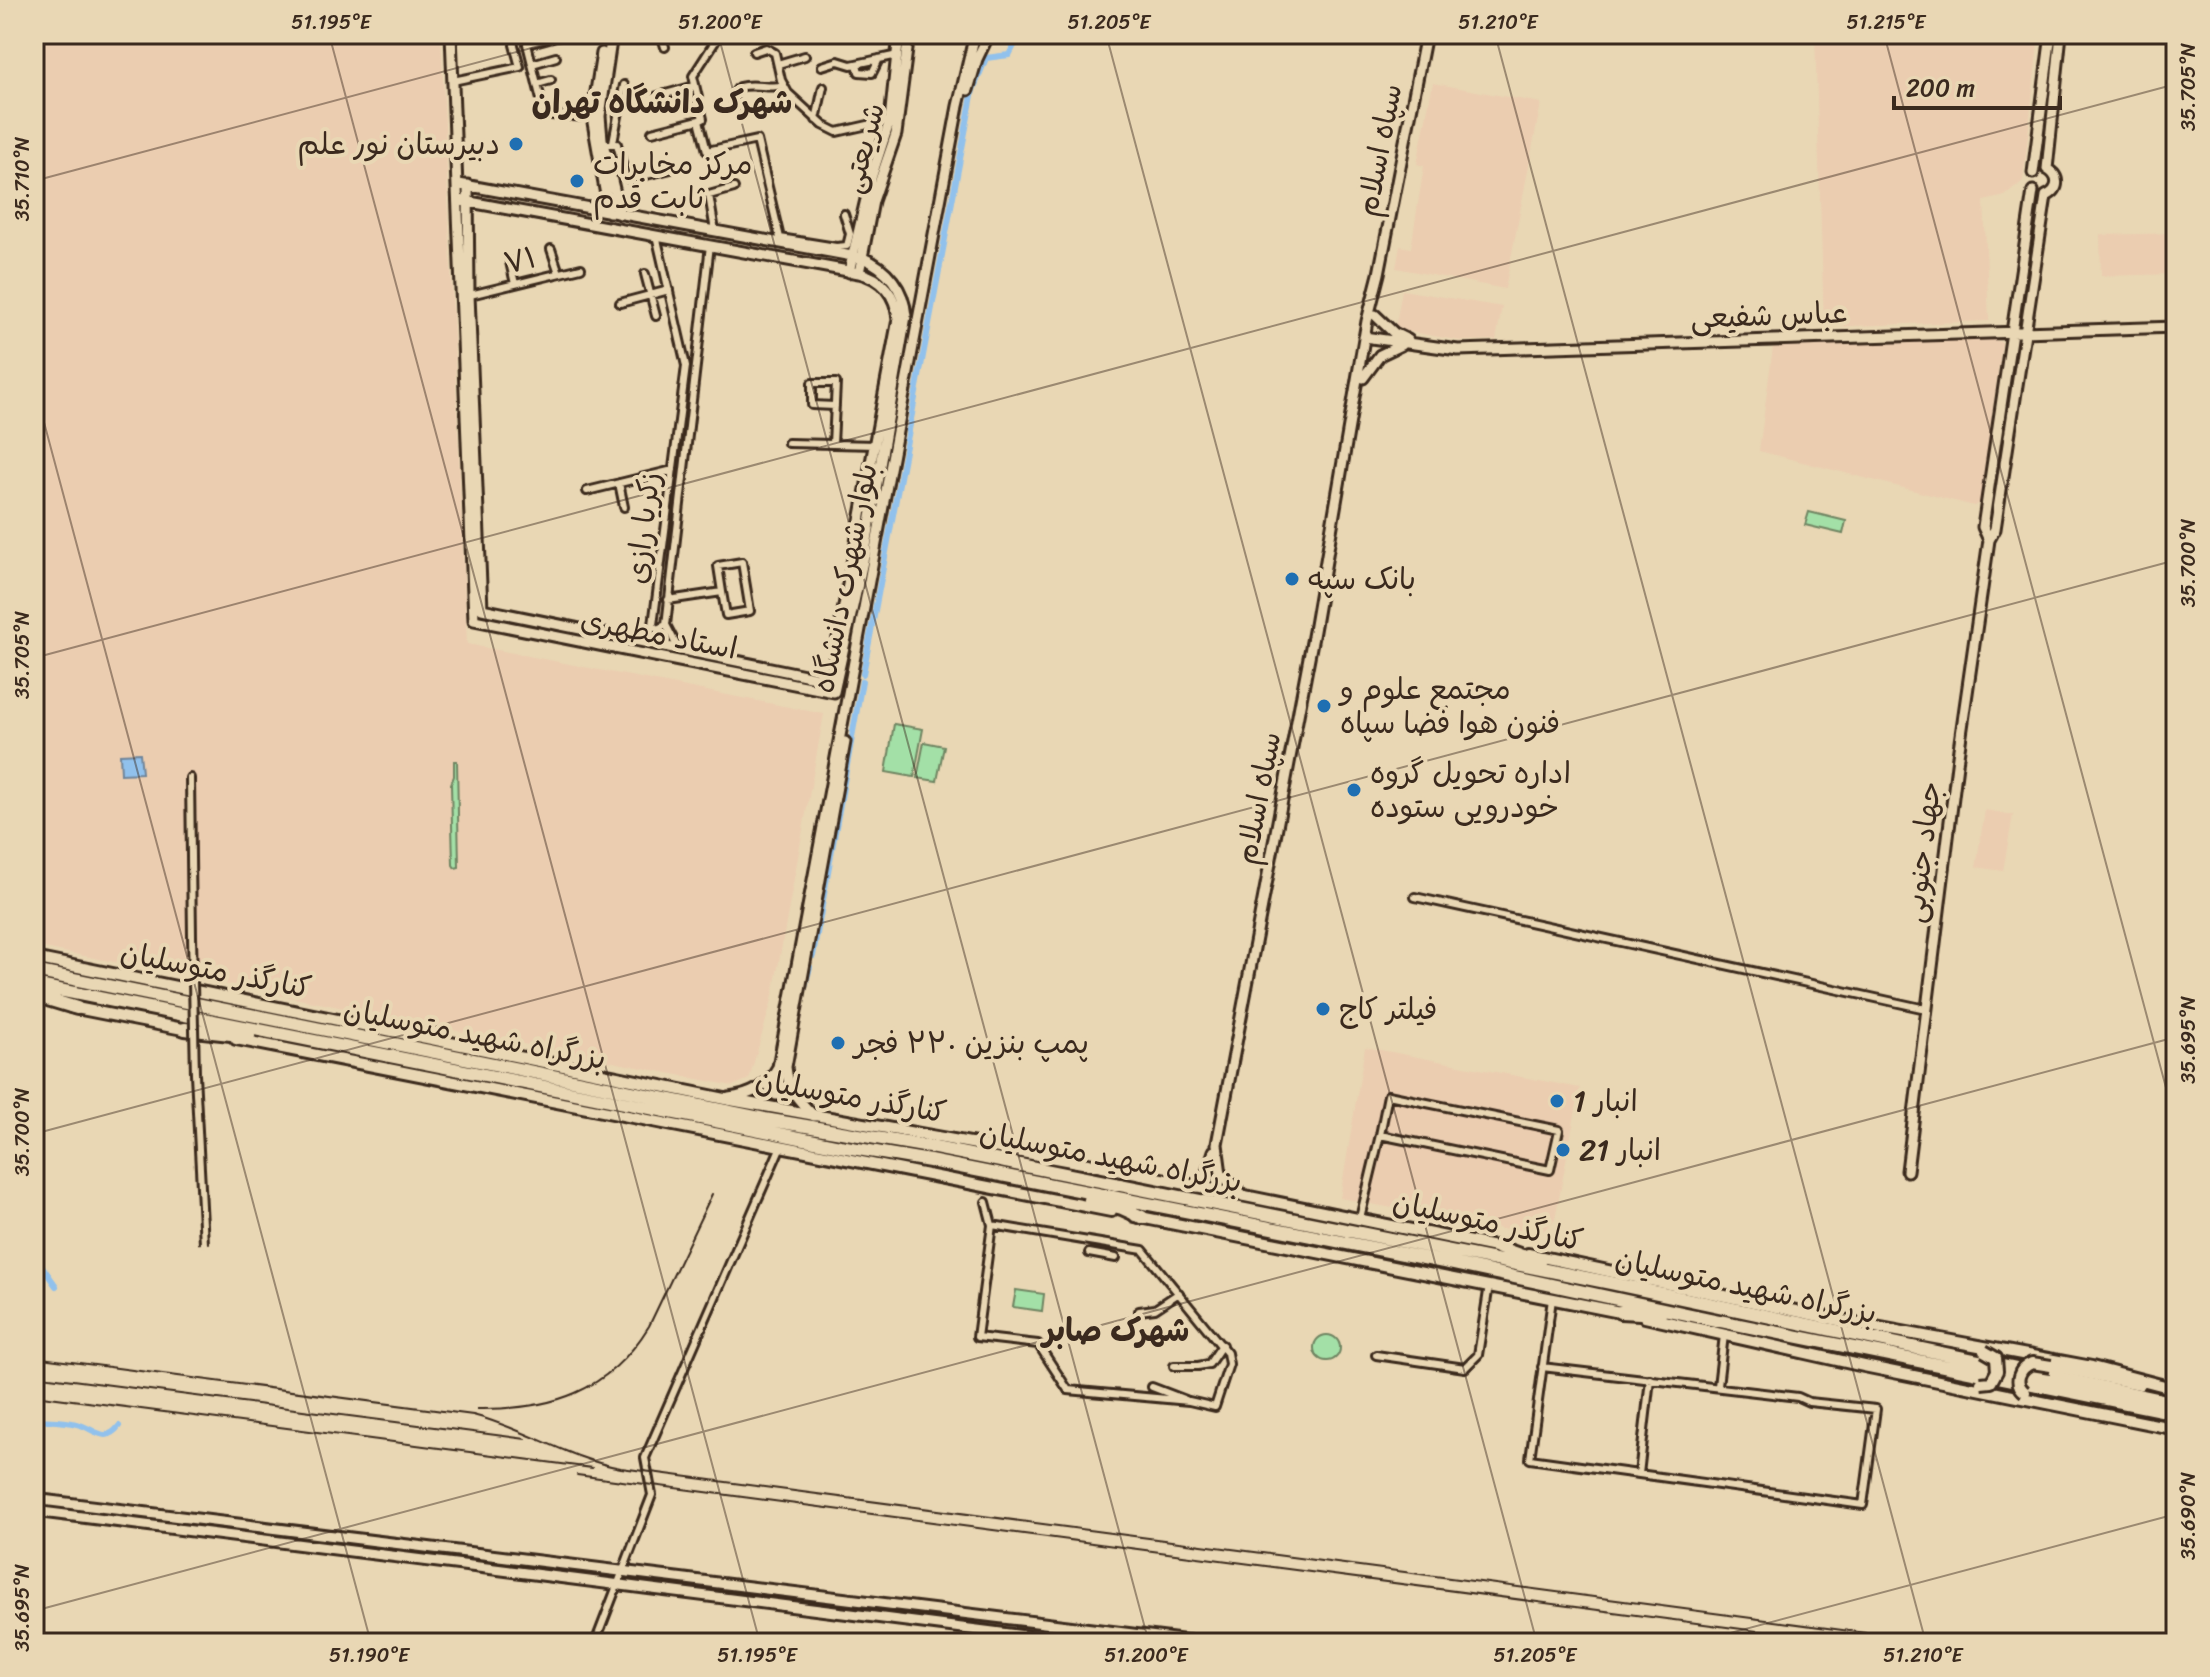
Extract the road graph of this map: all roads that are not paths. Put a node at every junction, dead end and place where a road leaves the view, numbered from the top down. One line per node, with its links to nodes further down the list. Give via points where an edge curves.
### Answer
1 (451, 34): 25 (street)
2 (564, 34): 20 (street, via 527,44)
3 (609, 34): 33 (street); 38 (street, via 600,116)
4 (661, 34): 14 (street)
5 (720, 34): 29 (street, via 693,76)
6 (899, 34): 16 (street, شریعتی)
7 (909, 34): 54 (street, شریعتی, via 896,134)
8 (975, 34): 97 (street, بلوار شهرک دانشگاه)
9 (989, 34): 97 (street, بلوار شهرک دانشگاه, via 962,119)
10 (1426, 34): 60 (street, سپاه اسلام)
11 (2051, 34): 41 (street)
12 (2061, 34): 40 (street)
13 (514, 45): 25 (street, via 520,67)
14 (665, 47)
15 (754, 52): 21 (street, via 766,48 775,53)
16 (898, 55): 19 (street); 36 (street, شریعتی)
17 (805, 56): 21 (street)
18 (556, 57): 20 (street)
19 (879, 59): 22 (street); 22 (street, via 872,73 859,72)
20 (532, 64): 26 (street)
21 (778, 64): 28 (street)
22 (857, 64): 23 (street, via 838,61)
23 (822, 66)
24 (551, 80): 26 (street)
25 (453, 81): 42 (street)
26 (537, 84): 33 (street, via 544,112)
27 (624, 85): 38 (street)
28 (784, 85): 32 (street, via 739,87 732,96); 35 (street)
29 (695, 86): 31 (street); 34 (street, via 703,119)
30 (823, 87): 35 (street)
31 (647, 99)
32 (736, 106)
33 (592, 117): 47 (street)
34 (699, 120): 37 (street); 49 (street, via 707,151 757,140 780,238 847,246 850,234)
35 (816, 120): 36 (street, via 837,132)
36 (890, 120): 54 (street, شریعتی, via 871,178)
37 (652, 132)
38 (608, 143): 39 (street, via 617,144 630,179); 48 (street)
39 (671, 169)
40 (2047, 169): 41 (street); 45 (street, via 2057,183)
41 (2033, 173): 44 (street)
42 (463, 185): 46 (street); 47 (street)
43 (734, 188): 50 (street, via 709,195)
44 (2033, 191): 45 (street); 69 (street, جهاد جنوبی)
45 (2046, 196): 69 (street, جهاد جنوبی)
46 (463, 200): 51 (street); 64 (street)
47 (609, 212): 48 (street)
48 (620, 214): 50 (street)
49 (844, 214)
50 (715, 231): 54 (street)
51 (656, 235): 52 (street); 62 (street, زکریا رازی)
52 (710, 245): 57 (street); 71 (street, زکریا رازی)
53 (551, 249): 58 (street)
54 (858, 257): 57 (street, شریعتی); 78 (street, via 885,270 905,303)
55 (510, 262): 61 (street)
56 (581, 268): 58 (street, ۷۱)
57 (854, 272): 78 (street, via 882,282 897,309)
58 (559, 273): 61 (street, ۷۱)
59 (645, 274): 63 (street)
60 (1379, 274): 66 (street, سپاه اسلام); 70 (street, سپاه اسلام)
61 (515, 284): 64 (street, ۷۱)
62 (669, 290): 63 (street); 71 (street, زکریا رازی)
63 (650, 295): 65 (street); 67 (street)
64 (466, 296): 80 (street)
65 (620, 303)
66 (1375, 315): 70 (street, سپاه اسلام); 72 (street)
67 (656, 316)
68 (2176, 325): 69 (street, عباس شفیعی)
69 (2018, 329): 72 (street, عباس شفیعی, via 1458,350); 101 (street, جهاد جنوبی, via 1983,527 1989,540)
70 (1368, 335): 72 (street, عباس شفیعی); 73 (street, سپاه اسلام); 74 (street, سپاه اسلام)
71 (689, 341): 79 (street, زکریا رازی); 83 (street, زکریا رازی)
72 (1407, 342): 73 (street, via 1380,355)
73 (1363, 378): 74 (street, سپاه اسلام)
74 (1355, 398): 111 (street, سپاه اسلام)
75 (835, 406): 75 (street, via 836,383 812,383 812,405); 77 (street)
76 (788, 443): 77 (street)
77 (833, 444): 78 (street)
78 (879, 445): 94 (street)
79 (673, 470): 81 (street, زکریا رازی); 82 (street)
80 (473, 477): 92 (street, استاد مطهری, via 484,611); 94 (street, استاد مطهری, via 475,622)
81 (671, 482): 83 (street); 86 (street, زکریا رازی)
82 (619, 483): 84 (street); 85 (street)
83 (681, 483): 87 (street, زکریا رازی)
84 (587, 491)
85 (624, 507)
86 (659, 581): 87 (street); 90 (street, زکریا رازی)
87 (670, 582): 89 (street, زکریا رازی)
88 (722, 592): 88 (street, via 718,566 742,562 750,611 726,615); 89 (street)
89 (668, 600): 91 (street, زکریا رازی)
90 (653, 625): 91 (street, زکریا رازی); 92 (street)
91 (666, 625): 93 (street)
92 (632, 640): 93 (street, استاد مطهری)
93 (679, 650): 94 (street, استاد مطهری)
94 (832, 686)
95 (190, 778): 121 (street, bridge)
96 (1415, 897): 101 (street)
97 (801, 961): 106 (street, بلوار شهرک دانشگاه); 107 (street, بلوار شهرک دانشگاه, via 786,1067)
98 (34, 971): 103 (highway, بزرگراه شهید متوسلیان); 104 (highway, بزرگراه شهید متوسلیان); 105 (main road, کنارگذر متوسلیان)
99 (34, 997): 100 (highway)
100 (77, 1008): 102 (main road, کنارگذر متوسلیان)
101 (1926, 1009): 113 (street, جهاد جنوبی)
102 (185, 1029): 103 (highway); 112 (main road, کنارگذر متوسلیان)
103 (331, 1045): 114 (highway, بزرگراه شهید متوسلیان)
104 (485, 1063): 105 (main road); 127 (highway, بزرگراه شهید متوسلیان)
105 (627, 1079): 108 (main road, کنارگذر متوسلیان)
106 (772, 1079): 107 (street, via 770,1088 776,1095); 108 (street, via 754,1092)
107 (789, 1086): 109 (street)
108 (725, 1099): 109 (main road, کنارگذر متوسلیان)
109 (814, 1116): 115 (main road, کنارگذر متوسلیان)
110 (1380, 1135): 110 (street, via 1388,1095 1559,1130 1550,1170); 119 (street)
111 (1217, 1144): 115 (street, via 1203,1184); 116 (street, سپاه اسلام, via 1221,1174)
112 (782, 1145): 118 (main road, کنارگذر متوسلیان); 158 (street, via 645,1458 652,1495)
113 (1907, 1171)
114 (1018, 1178): 118 (highway); 133 (highway, بزرگراه شهید متوسلیان)
115 (1197, 1187): 116 (main road, کنارگذر متوسلیان)
116 (1244, 1196): 119 (main road, کنارگذر متوسلیان)
117 (986, 1202): 120 (street)
118 (1142, 1217): 128 (main road, کنارگذر متوسلیان)
119 (1360, 1218): 123 (main road, کنارگذر متوسلیان)
120 (992, 1225): 122 (street); 145 (street, via 977,1337 1038,1344 1068,1390)
121 (204, 1244)
122 (1106, 1244): 126 (street); 129 (street, via 1143,1250)
123 (1497, 1247): 127 (highway); 134 (main road, کنارگذر متوسلیان)
124 (1089, 1253): 126 (street)
125 (1116, 1258): 126 (street)
126 (1104, 1259)
127 (1611, 1283): 146 (highway, بزرگراه شهید متوسلیان)
128 (1489, 1285): 130 (main road, کنارگذر متوسلیان); 138 (street, via 1478,1355 1465,1368)
129 (1179, 1293): 131 (street, via 1155,1309); 136 (street)
130 (1552, 1299): 132 (main road, کنارگذر متوسلیان); 140 (street)
131 (1139, 1311)
132 (1620, 1312): 133 (highway); 135 (main road, کنارگذر متوسلیان)
133 (1710, 1319): 147 (highway, بزرگراه شهید متوسلیان)
134 (1850, 1322): 137 (main road, bridge, via 1984,1351 1996,1358 1997,1371 1991,1382 1981,1383); 144 (main road, کنارگذر متوسلیان, via 2092,1367)
135 (1724, 1335): 137 (main road, کنارگذر متوسلیان); 142 (street)
136 (1222, 1345): 139 (street, via 1209,1364); 145 (street, via 1229,1364 1215,1407)
137 (1776, 1347): 148 (main road, کنارگذر متوسلیان)
138 (1376, 1355)
139 (1174, 1366)
140 (1542, 1367): 141 (street); 149 (street, via 1530,1459)
141 (1650, 1379): 142 (street); 149 (street)
142 (1718, 1386): 149 (street, via 1876,1409 1863,1505)
143 (1152, 1387): 145 (street)
144 (2173, 1388): 148 (main road, bridge, via 2032,1363 2019,1376 2025,1392)
145 (1189, 1401)
146 (2176, 1403)
147 (2176, 1413)
148 (2176, 1427)
149 (1639, 1474)
150 (34, 1499): 151 (street)
151 (98, 1507): 153 (street); 154 (street)
152 (34, 1511): 153 (street)
153 (98, 1519): 155 (street)
154 (231, 1523): 155 (street); 156 (street)
155 (231, 1536): 157 (street)
156 (386, 1542): 157 (street); 158 (street)
157 (385, 1555): 159 (street)
158 (624, 1571): 159 (street); 160 (street)
159 (618, 1585): 161 (street); 163 (street)
160 (874, 1602): 161 (street); 162 (street)
161 (873, 1617): 164 (street)
162 (1192, 1642): 165 (street)
163 (595, 1643)
164 (1081, 1643)
165 (1206, 1643)

